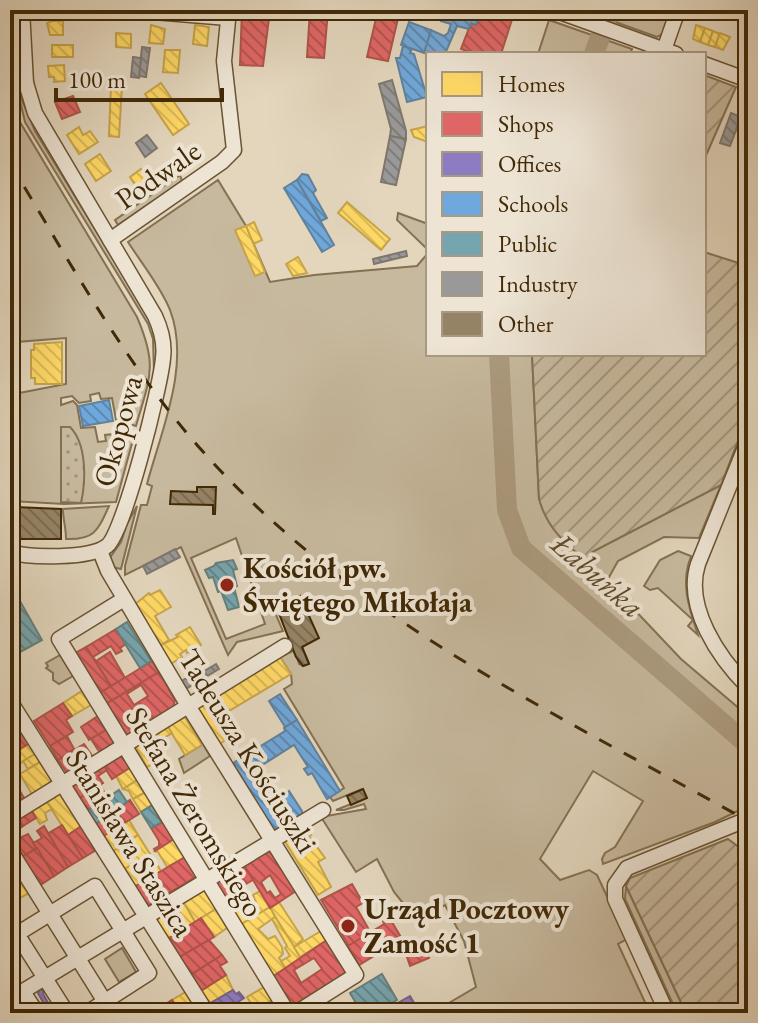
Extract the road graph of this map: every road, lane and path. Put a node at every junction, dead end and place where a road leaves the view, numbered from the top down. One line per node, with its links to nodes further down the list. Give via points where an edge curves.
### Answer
1 (22, 10): 12 (street, Okopowa)
2 (91, 10): 5 (street)
3 (129, 10): 7 (street)
4 (678, 10): 8 (street)
5 (67, 11)
6 (560, 11): 8 (street)
7 (228, 14): 13 (street, Podwale, via 224,61 234,150)
8 (670, 52)
9 (706, 65): 11 (street)
10 (10, 74): 12 (street)
11 (748, 80)
12 (26, 83): 13 (street, Okopowa, via 40,124)
13 (110, 240): 15 (street, Okopowa, via 155,316 164,352 123,517 111,542)
14 (748, 440): 19 (street, via 694,586 715,647)
15 (100, 551): 16 (street); 17 (street, Tadeusza Kościuszki)
16 (10, 552)
17 (124, 599): 21 (street, Tadeusza Kościuszki); 22 (street, Stefana Żeromskiego, via 59,639)
18 (285, 646): 21 (street)
19 (748, 687)
20 (10, 701): 23 (street, Stanisława Staszica)
21 (187, 704): 22 (street); 27 (street, Tadeusza Kościuszki)
22 (124, 745): 23 (street); 29 (street, Stefana Żeromskiego)
23 (62, 783): 25 (street); 31 (street, Stanisława Staszica)
24 (323, 810): 27 (street)
25 (10, 816)
26 (748, 819): 44 (street, via 627,868 616,881 615,899)
27 (272, 840): 29 (street); 43 (street, Tadeusza Kościuszki, via 356,975)
28 (10, 850): 30 (street)
29 (206, 880): 31 (street); 42 (street, Stefana Żeromskiego)
30 (50, 913): 32 (street, via 95,886); 33 (street); 34 (street, via 17,934)
31 (148, 915): 32 (street); 41 (street, Stanisława Staszica)
32 (123, 930): 33 (street); 36 (street, via 149,973)
33 (78, 959): 34 (street); 36 (street)
34 (45, 979): 35 (street); 37 (street)
35 (17, 995): 38 (street)
36 (109, 1007): 40 (street)
37 (63, 1008): 39 (street)
38 (37, 1013)
39 (45, 1013)
40 (87, 1013)
41 (207, 1013)
42 (288, 1013)
43 (296, 1013)
44 (667, 1013)

